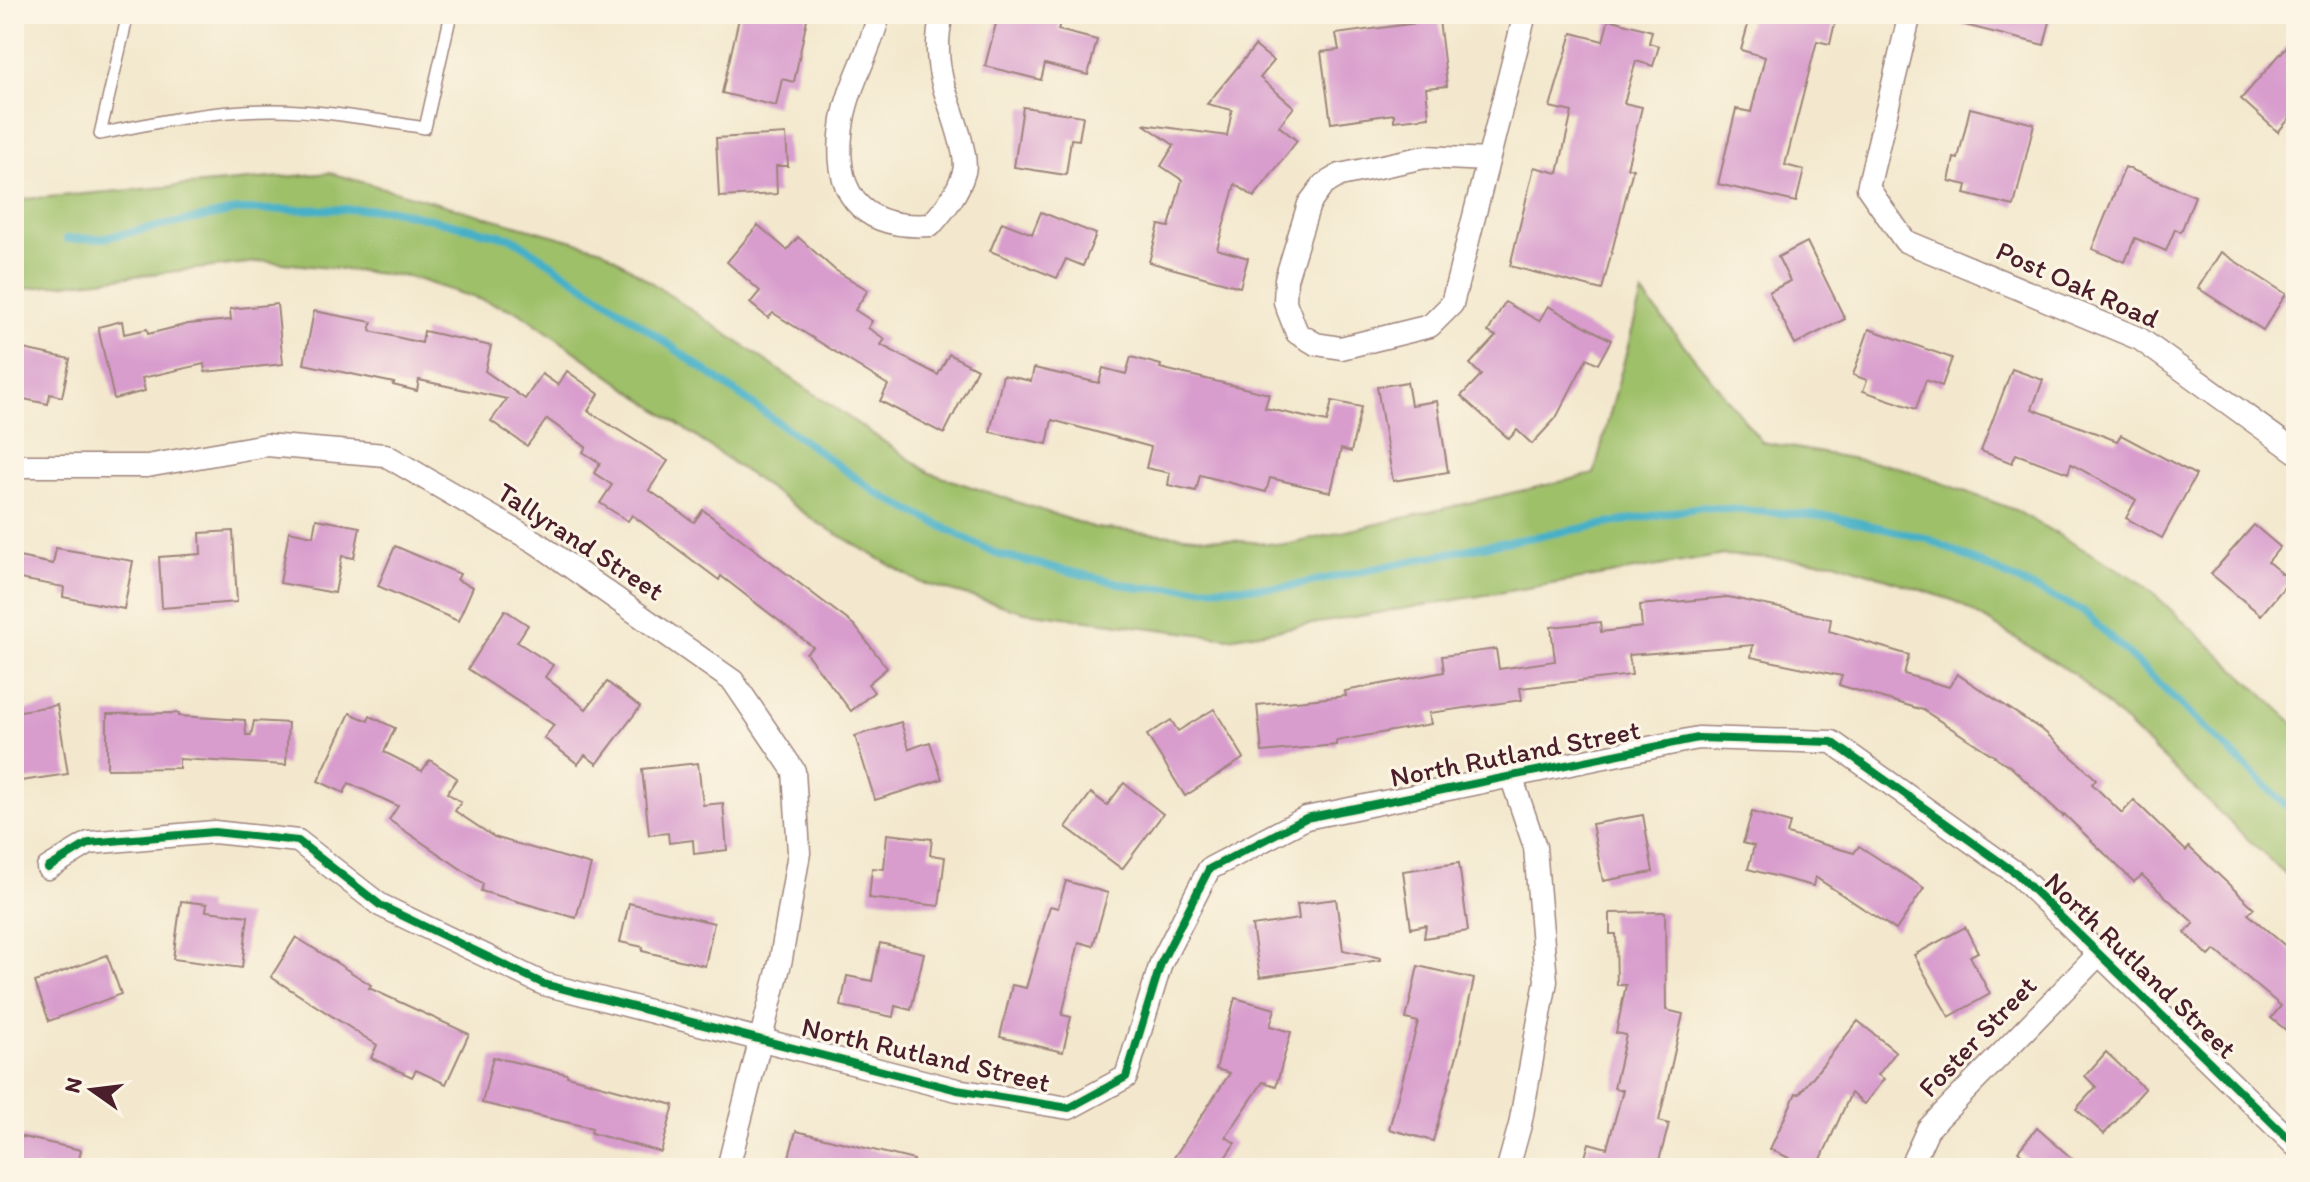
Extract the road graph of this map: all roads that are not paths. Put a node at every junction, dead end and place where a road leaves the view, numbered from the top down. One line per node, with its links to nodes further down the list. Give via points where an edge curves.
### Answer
1 (128, 14): 2 (lane, via 100,134 187,117 272,110 425,128)
2 (451, 14)
3 (879, 14): 4 (street, via 843,119 840,163 850,197 879,221 904,227 931,225 951,201 965,169 943,84 937,36)
4 (942, 14)
5 (1525, 14): 7 (street)
6 (1910, 14): 8 (street, Post Oak Road, via 1868,188 1905,241 2140,339)
7 (1488, 160): 7 (street, via 1425,157 1340,175 1323,185 1309,204 1286,279 1285,302 1297,333 1316,344 1341,348 1430,326 1452,304)
8 (2296, 452)
9 (14, 466): 13 (street, Tallyrand Street, via 147,466 266,445 385,455 537,543 733,681 794,771 799,853)
10 (1511, 776): 12 (street, North Rutland Street, via 1698,738 1832,742 2017,874); 13 (street, North Rutland Street, via 1306,818 1209,869 1161,963 1126,1077 1069,1108 957,1090); 16 (street, via 1535,847 1546,981)
11 (48, 868): 13 (street, North Rutland Street, via 89,843 214,832 298,841 380,905 544,984)
12 (2099, 954): 14 (street, North Rutland Street); 17 (street, Foster Street, via 1928,1129)
13 (761, 1039): 15 (street, Tallyrand Street)
14 (2296, 1146)
15 (728, 1168)
16 (1508, 1168)
17 (1910, 1168)

